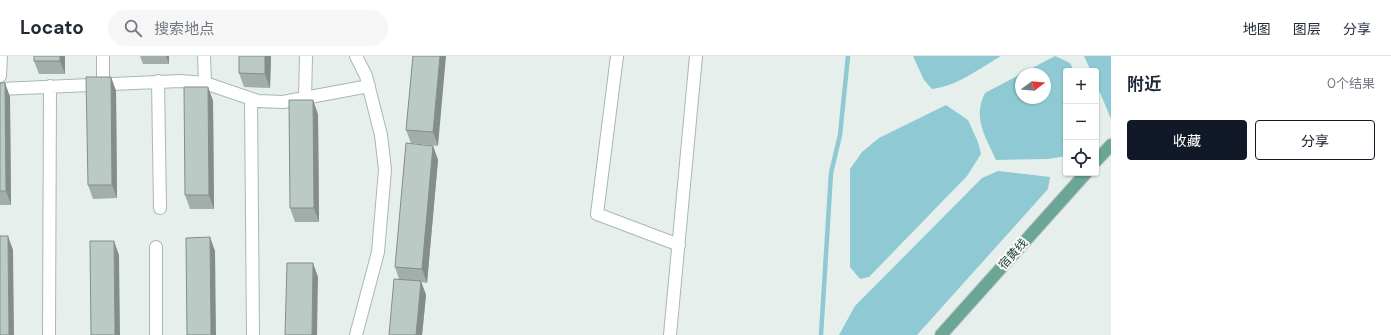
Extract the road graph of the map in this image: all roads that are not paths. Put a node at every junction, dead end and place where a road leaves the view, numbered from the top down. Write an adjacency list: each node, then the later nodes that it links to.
1 (1, 56): 8 (street)
2 (103, 56): 11 (street)
3 (204, 56): 10 (street)
4 (306, 56): 15 (street)
5 (356, 56): 13 (street)
6 (617, 56): 21 (street)
7 (696, 56): 21 (street)
8 (0, 76)
9 (158, 82): 10 (street); 11 (street); 20 (street)
10 (205, 83): 16 (street)
11 (103, 84): 12 (street)
12 (50, 86): 14 (street); 23 (street)
13 (369, 86): 15 (street); 26 (street)
14 (0, 89)
15 (306, 98): 16 (street)
16 (251, 99): 25 (street)
17 (1111, 145): 18 (main road)
18 (1099, 158)
19 (1083, 176): 28 (main road, 宿黄线)
20 (160, 208)
21 (679, 245): 27 (street)
22 (156, 247): 24 (street)
23 (49, 335)
24 (156, 335)
25 (252, 335)
26 (356, 335)
27 (670, 335)
28 (941, 335)

